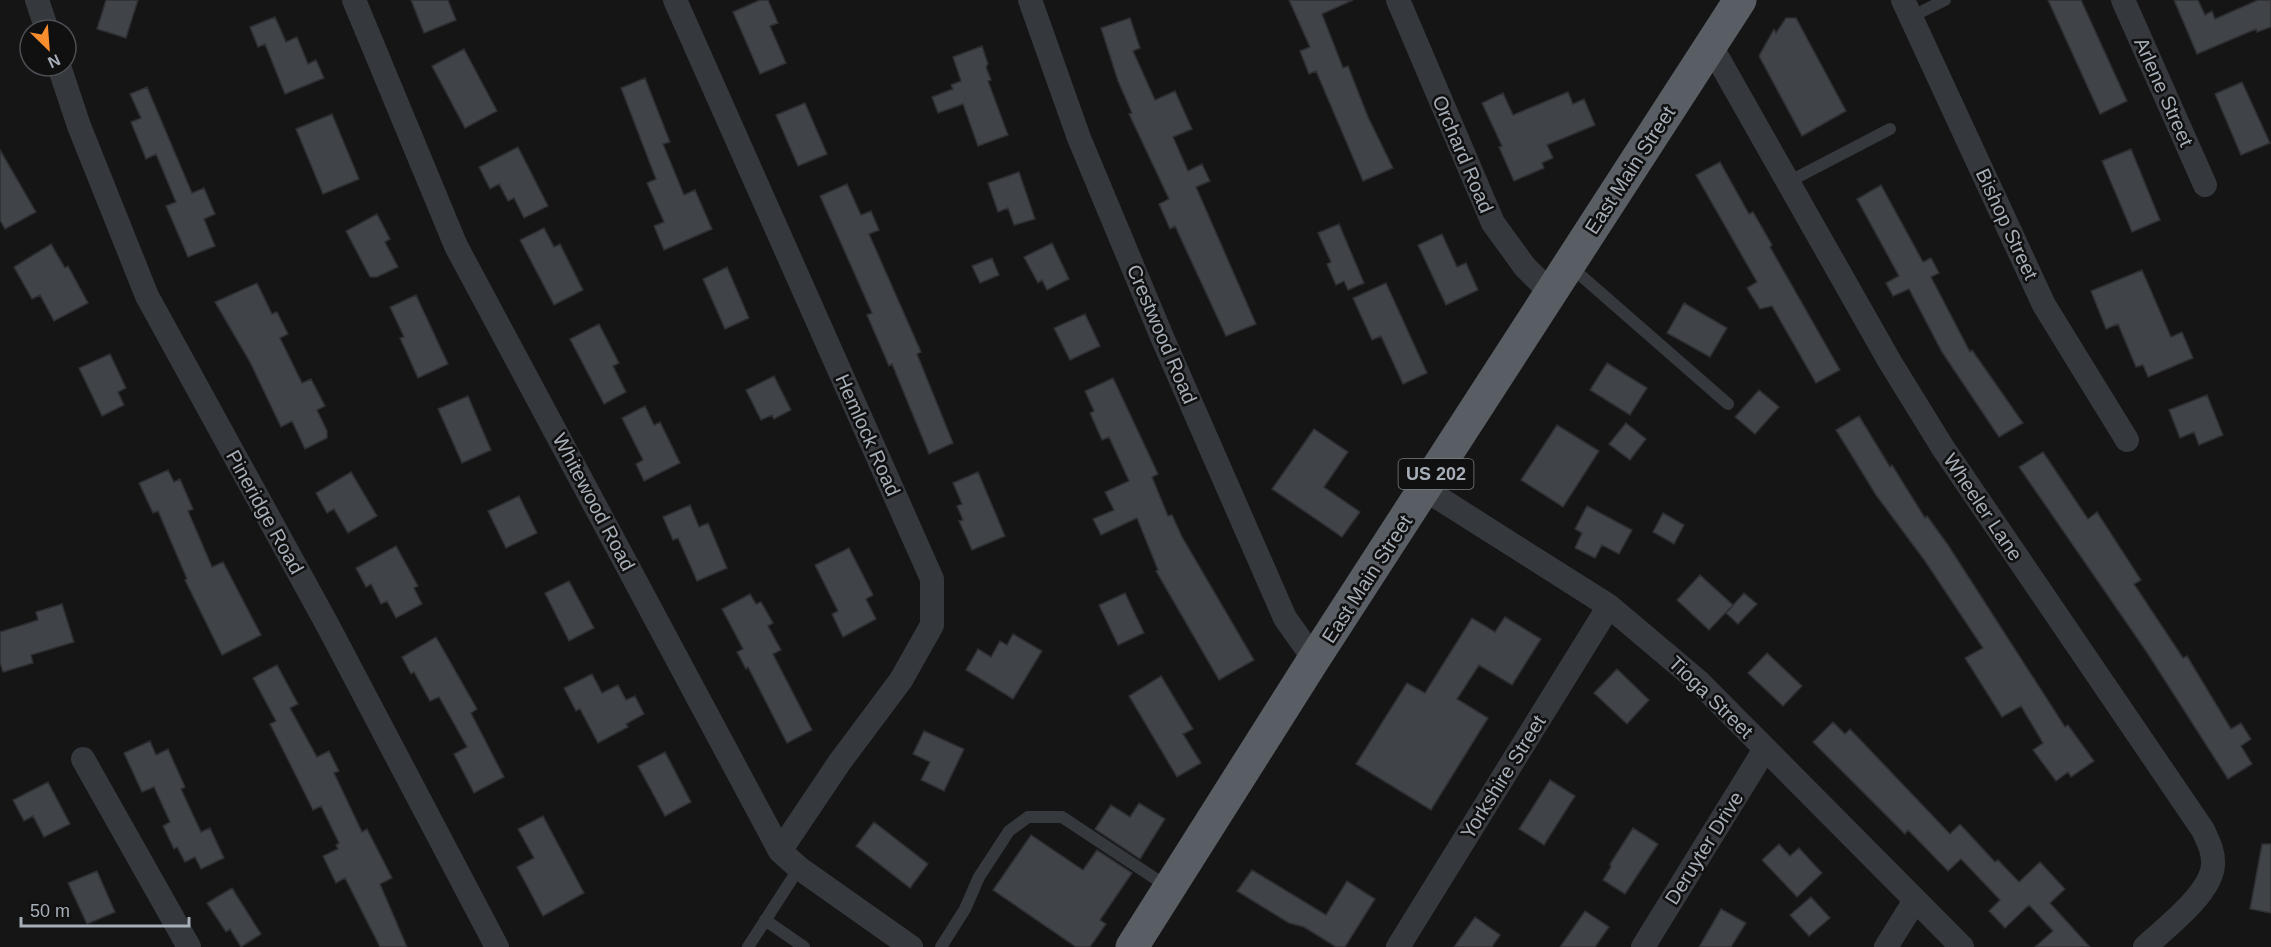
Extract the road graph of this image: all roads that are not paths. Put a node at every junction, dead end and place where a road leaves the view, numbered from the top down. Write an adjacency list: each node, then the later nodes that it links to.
1 (37, 0): 10 (street)
2 (354, 0): 25 (street, Whitewood Road)
3 (675, 0): 25 (street, Hemlock Road)
4 (1030, 0): 22 (street, Crestwood Road)
5 (1398, 0): 17 (street, Orchard Road)
6 (1740, 0): 11 (highway, East Main Street / US 202)
7 (1945, 0): 9 (lane)
8 (2123, 0): 15 (street, Arlene Street)
9 (1907, 8): 19 (street, Bishop Street)
10 (43, 18)
11 (1711, 46): 14 (street, Wheeler Lane); 16 (highway, East Main Street / US 202)
12 (63, 78): 31 (street, Pineridge Road)
13 (1890, 129): 14 (lane)
14 (1790, 181): 41 (street, Wheeler Lane)
15 (2205, 185)
16 (1569, 265): 17 (highway, East Main Street / US 202); 18 (lane)
17 (1551, 293): 20 (highway, East Main Street / US 202)
18 (1728, 404)
19 (2127, 440)
20 (1426, 490): 21 (street, Tioga Street); 22 (highway, East Main Street / US 202)
21 (1609, 606): 23 (street, Tioga Street); 37 (street, Yorkshire Street)
22 (1314, 659): 27 (highway, East Main Street / US 202)
23 (1765, 749): 28 (street, Tioga Street); 38 (street, Deruyter Drive)
24 (83, 759): 30 (street)
25 (780, 851): 26 (street, Whitewood Road)
26 (799, 868): 29 (lane); 34 (street, Whitewood Road)
27 (1169, 888): 35 (lane); 36 (highway, East Main Street / US 202)
28 (1914, 902): 39 (street); 40 (street, Tioga Street)
29 (765, 920): 32 (lane); 33 (lane)
30 (189, 947)
31 (497, 947)
32 (748, 947)
33 (804, 947)
34 (911, 947)
35 (941, 947)
36 (1132, 947)
37 (1398, 947)
38 (1643, 947)
39 (1886, 947)
40 (1962, 947)
41 (2145, 947)

